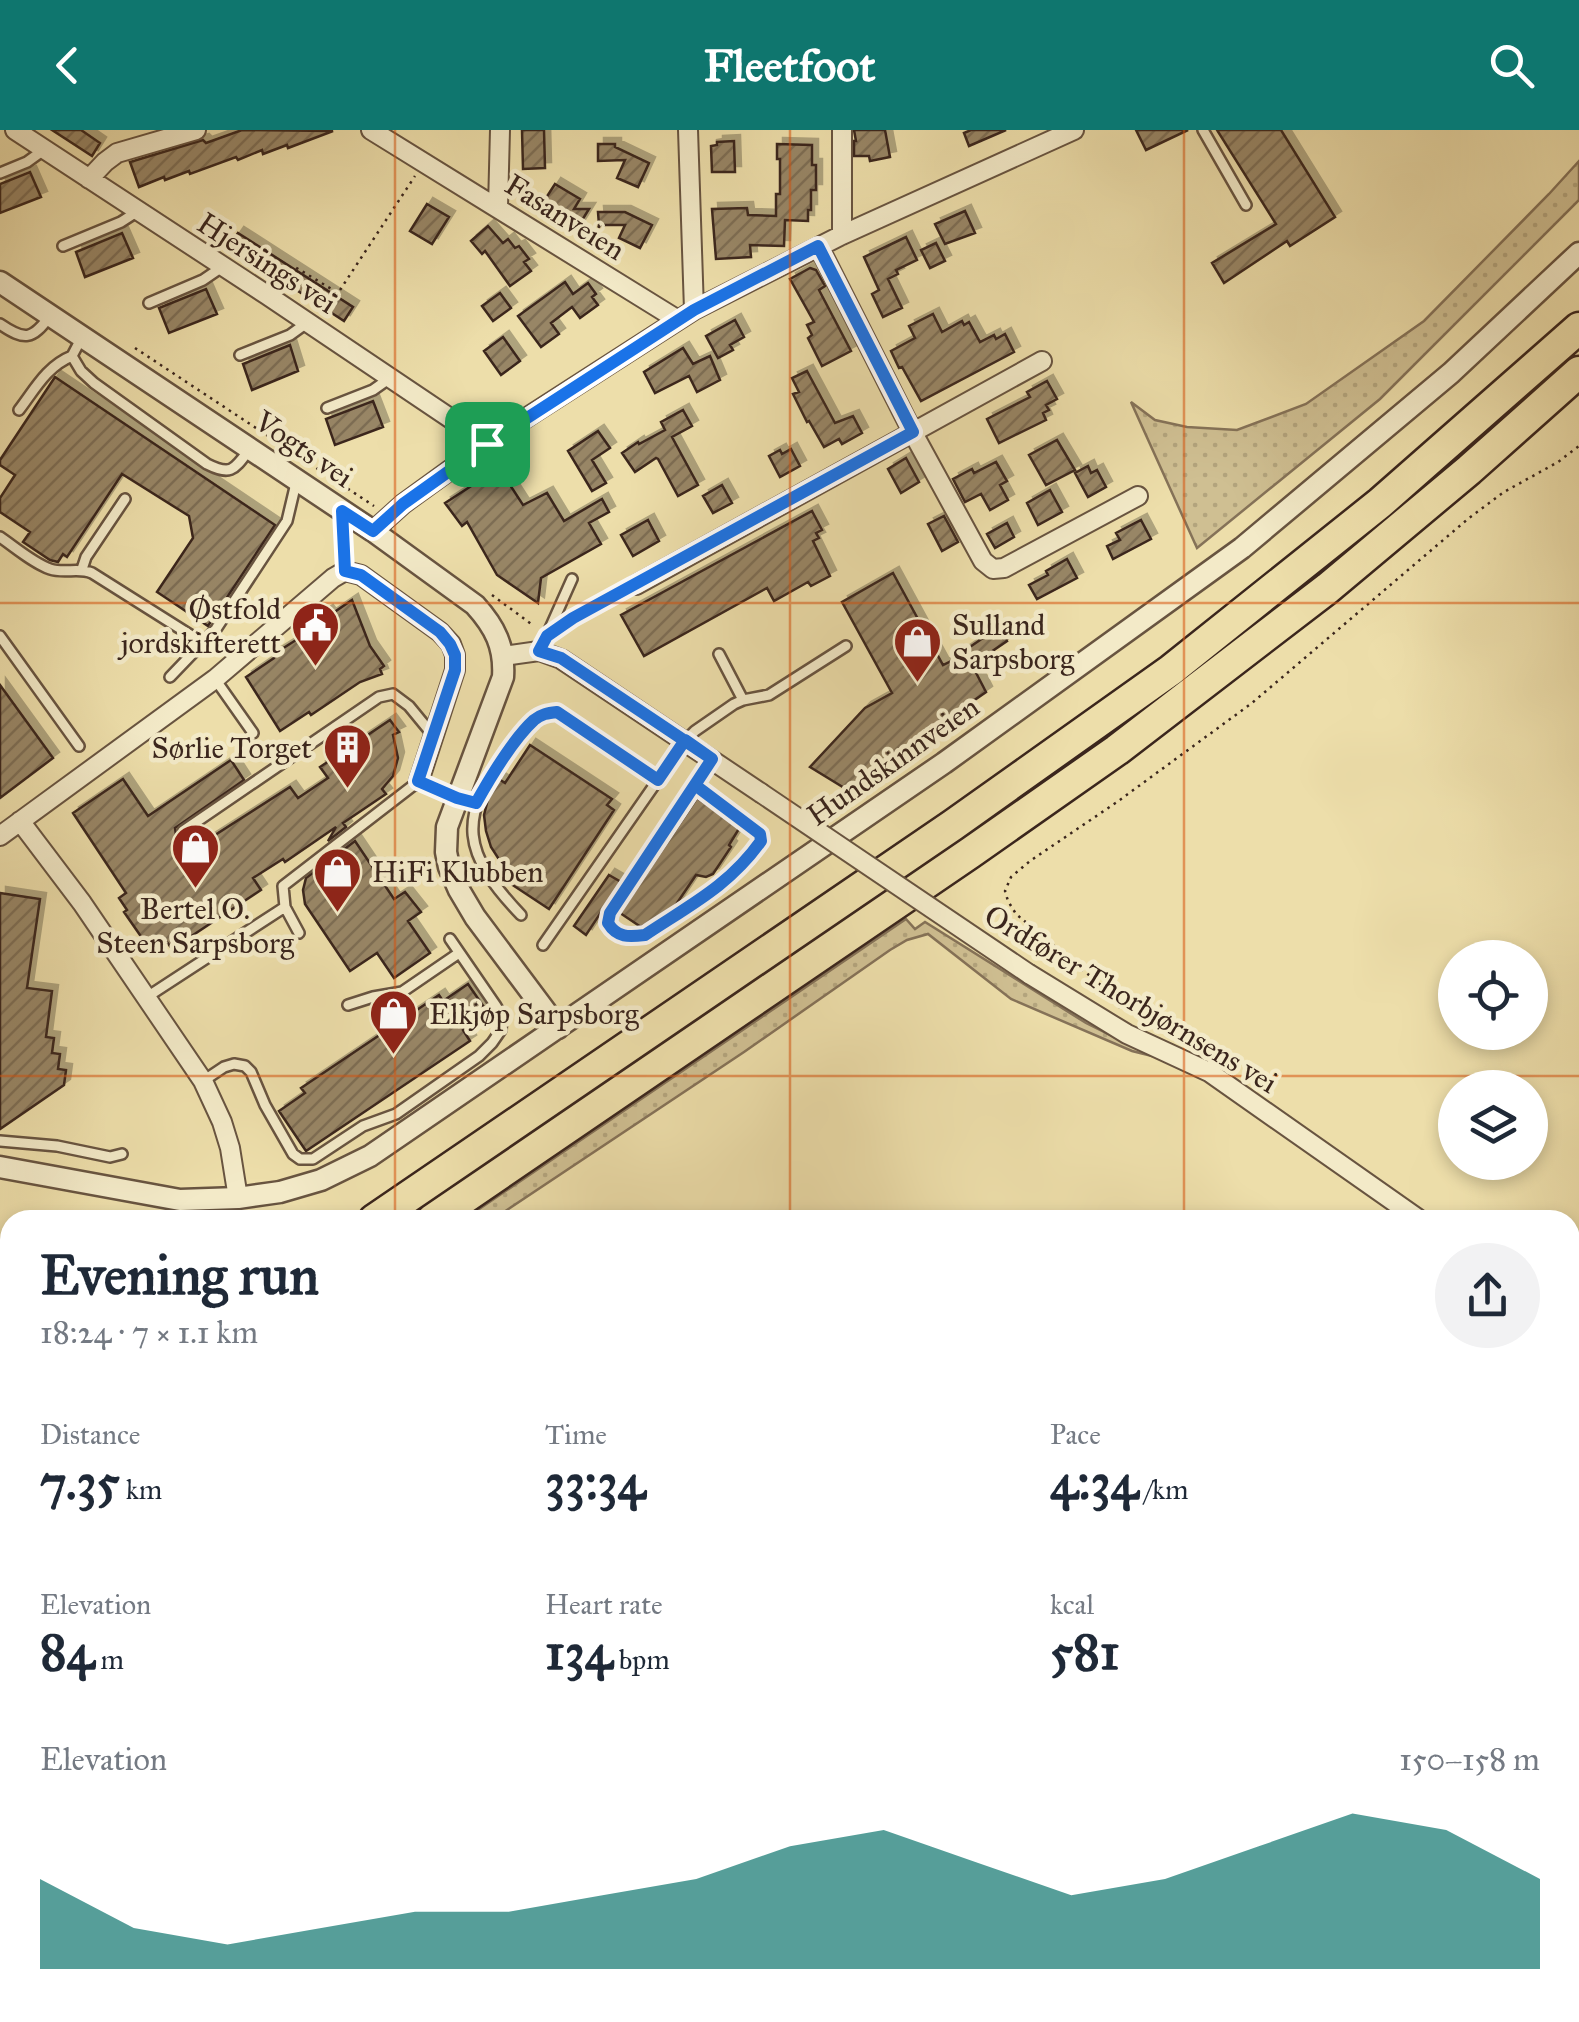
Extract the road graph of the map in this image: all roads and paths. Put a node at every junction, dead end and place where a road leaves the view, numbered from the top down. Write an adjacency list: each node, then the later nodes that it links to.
1 (15, 130): 9 (street, Hjersings vei)
2 (196, 130): 12 (street)
3 (372, 130): 10 (street, Fasanveien)
4 (500, 130): 14 (street)
5 (688, 130): 24 (street)
6 (842, 130): 16 (street)
7 (1074, 130): 16 (street)
8 (1204, 130): 13 (lane)
9 (45, 150): 11 (lane); 12 (street, Hjersings vei)
10 (424, 162): 14 (street, Fasanveien); 22 (path)
11 (0, 173)
12 (89, 180): 15 (street, Hjersings vei)
13 (1246, 206)
14 (498, 207): 24 (street, Fasanveien)
15 (138, 211): 17 (lane); 20 (street, Hjersings vei)
16 (842, 235): 18 (street)
17 (63, 246)
18 (818, 246): 24 (street); 36 (street)
19 (1579, 254): 79 (street, Hundskinnveien)
20 (223, 266): 22 (street, Hjersings vei); 23 (lane)
21 (0, 282): 25 (street, Vogts vei)
22 (274, 300): 26 (street, Hjersings vei)
23 (149, 304)
24 (686, 315): 37 (street)
25 (50, 316): 27 (lane); 29 (street, Vogts vei)
26 (308, 322): 30 (lane); 33 (street, Hjersings vei)
27 (0, 324)
28 (1579, 328): 86 (highway)
29 (77, 347): 35 (lane); 39 (street, Vogts vei); 39 (lane)
30 (240, 355)
31 (1042, 361): 36 (street)
32 (1579, 372): 87 (highway)
33 (390, 378): 34 (lane); 37 (street, Hjersings vei)
34 (328, 408)
35 (19, 410)
36 (913, 432): 41 (street); 49 (street)
37 (487, 444): 44 (street)
38 (1579, 446): 80 (path)
39 (250, 449): 40 (street, Vogts vei)
40 (297, 480): 43 (street, Vogts vei); 52 (lane)
41 (1138, 496)
42 (126, 499): 46 (lane)
43 (342, 511): 44 (street, Vogts vei); 47 (path)
44 (373, 531): 55 (street, Vogts vei)
45 (0, 538): 46 (lane)
46 (82, 569): 52 (lane)
47 (345, 571): 57 (street); 60 (street)
48 (572, 579): 51 (lane)
49 (636, 585): 51 (path)
50 (0, 636): 62 (lane)
51 (547, 636)
52 (203, 643): 56 (lane)
53 (846, 646): 58 (lane)
54 (719, 654): 58 (lane)
55 (504, 656): 61 (street, Ordfører Thorbjørnsens vei); 67 (street)
56 (170, 678)
57 (214, 679): 59 (lane); 68 (street)
58 (743, 700): 61 (lane)
59 (253, 734)
60 (434, 736): 65 (street); 69 (lane)
61 (685, 740): 63 (street, Ordfører Thorbjørnsens vei); 64 (lane)
62 (79, 746)
63 (712, 759): 66 (lane); 80 (street, Ordfører Thorbjørnsens vei, bridge)
64 (658, 780): 67 (lane); 75 (lane)
65 (418, 781): 67 (lane); 71 (lane)
66 (695, 785): 66 (lane)
67 (467, 801): 72 (lane); 79 (street)
68 (20, 821): 70 (street); 77 (street)
69 (184, 831)
70 (0, 836)
71 (285, 907): 73 (lane); 77 (lane)
72 (521, 915)
73 (298, 933)
74 (450, 939): 76 (lane)
75 (543, 945)
76 (459, 954): 78 (lane); 81 (lane)
77 (147, 996): 81 (street)
78 (348, 1005)
79 (558, 1028): 85 (street, Hundskinnveien)
80 (1138, 1040): 88 (street, Ordfører Thorbjørnsens vei)
81 (203, 1082): 85 (street)
82 (0, 1141): 83 (lane)
83 (122, 1154)
84 (0, 1167): 85 (street, Hundskinnveien)
85 (238, 1198)
86 (389, 1210)
87 (447, 1210)
88 (1406, 1210)

